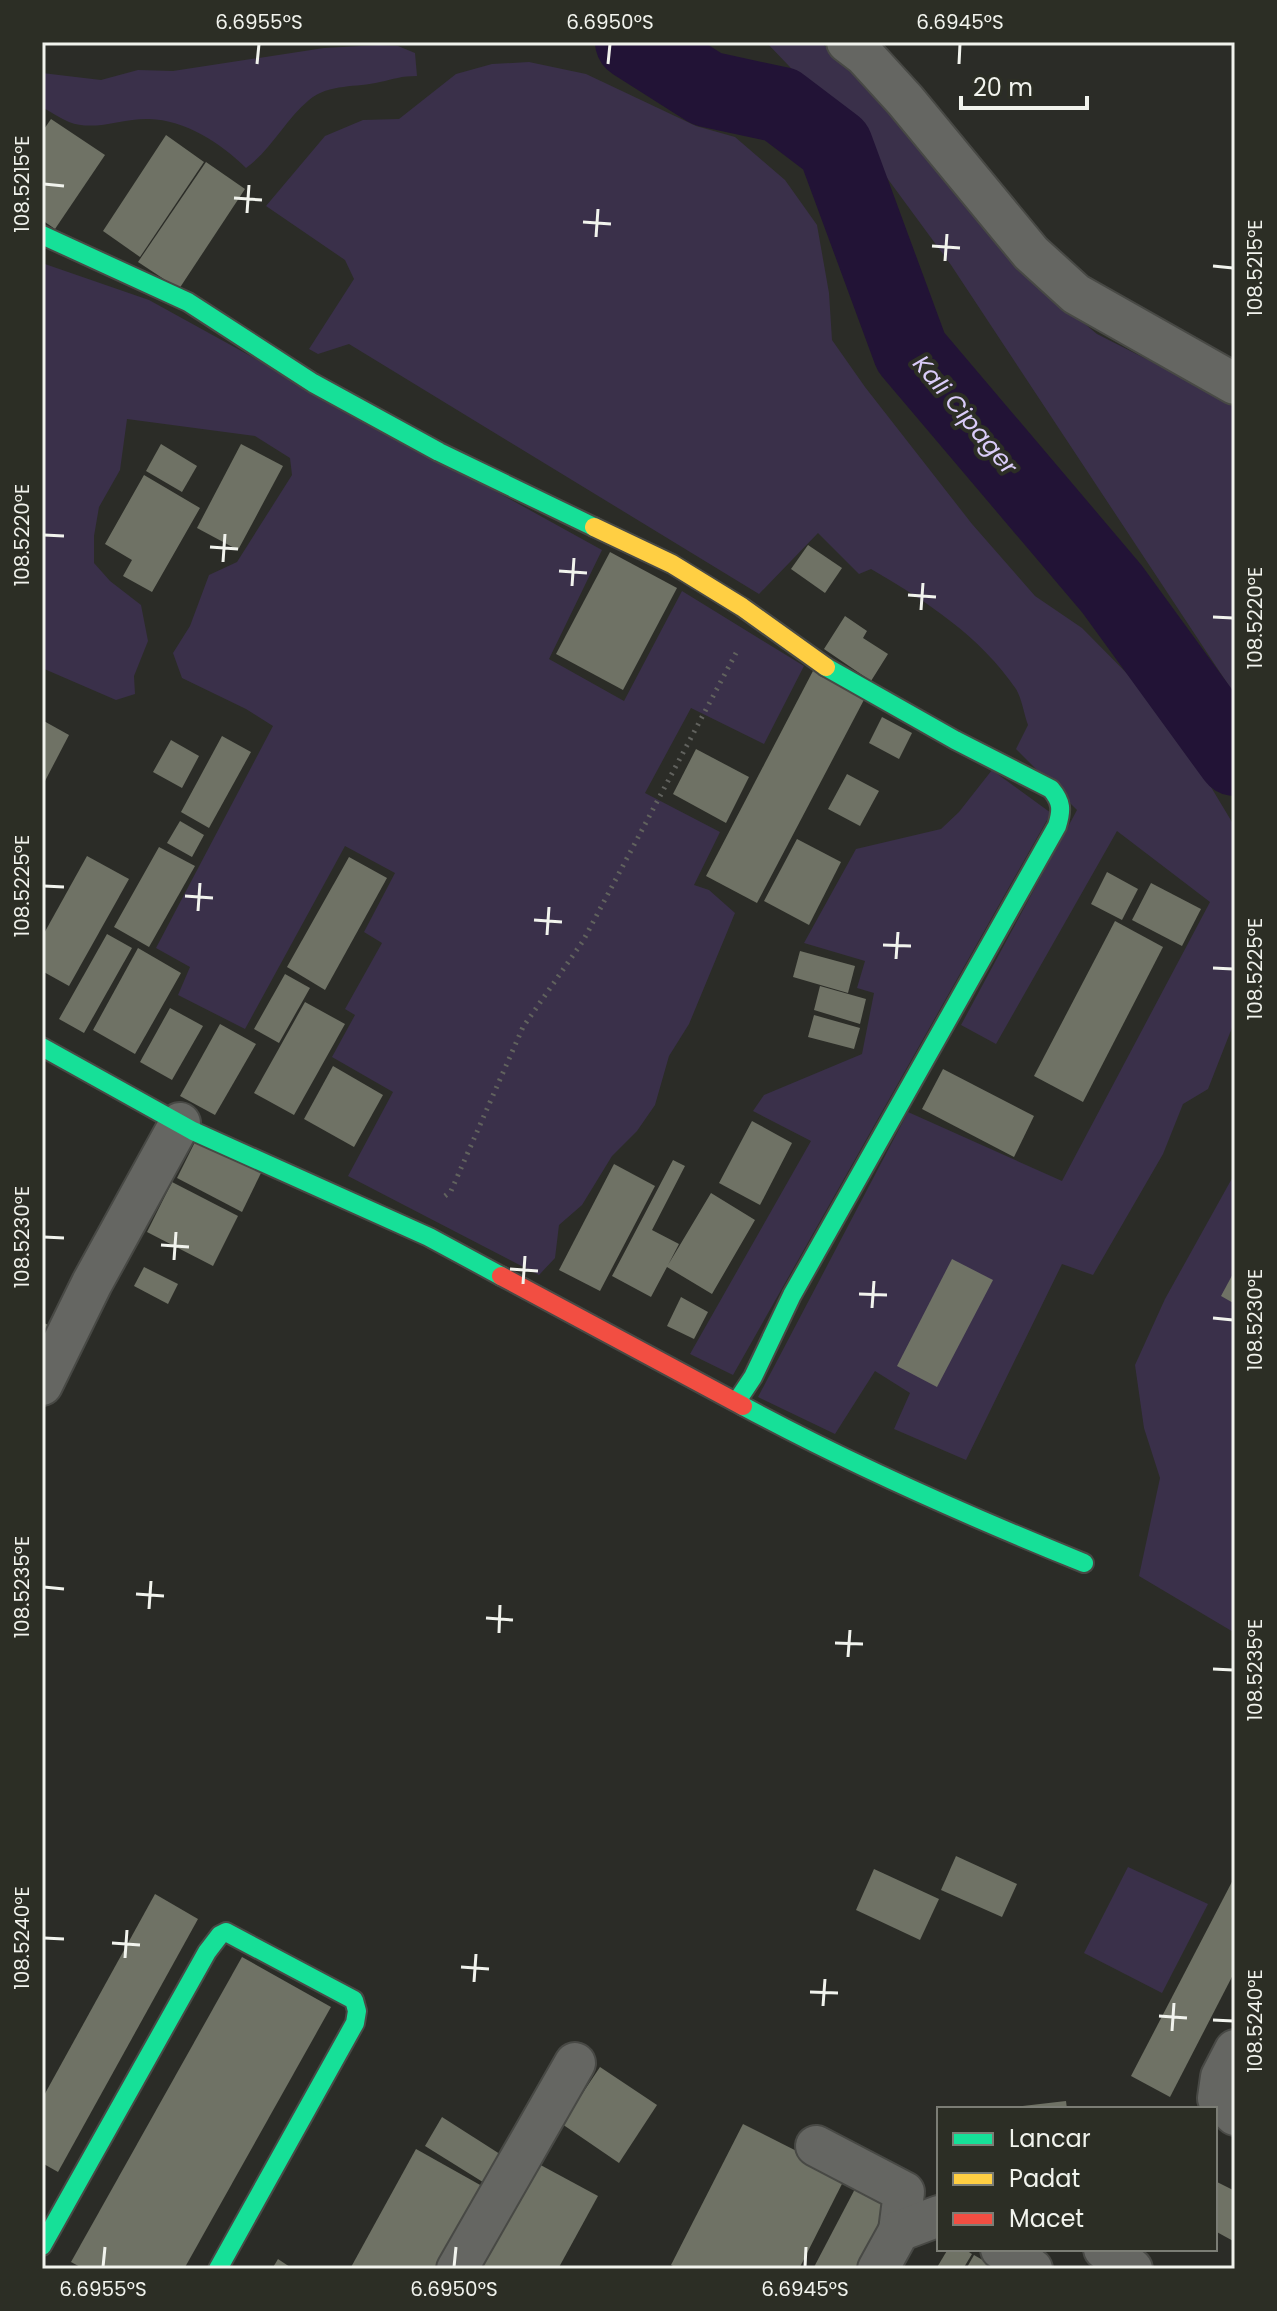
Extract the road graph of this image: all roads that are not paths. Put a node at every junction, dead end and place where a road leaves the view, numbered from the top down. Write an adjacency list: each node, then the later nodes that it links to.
1 (847, 42): 3 (street)
2 (42, 235): 7 (street)
3 (1235, 384)
4 (42, 1047): 5 (street)
5 (180, 1123): 6 (street); 7 (street)
6 (42, 1385)
7 (737, 1401): 8 (street)
8 (1084, 1563)
9 (1235, 2050): 11 (street)
10 (575, 2063): 19 (street)
11 (1235, 2115)
12 (816, 2146): 14 (street)
13 (937, 2217): 14 (street)
14 (899, 2231): 20 (street)
15 (42, 2246): 18 (street)
16 (1004, 2251): 21 (street)
17 (1107, 2251): 22 (street)
18 (218, 2269)
19 (457, 2269)
20 (878, 2269)
21 (1032, 2269)
22 (1132, 2269)

